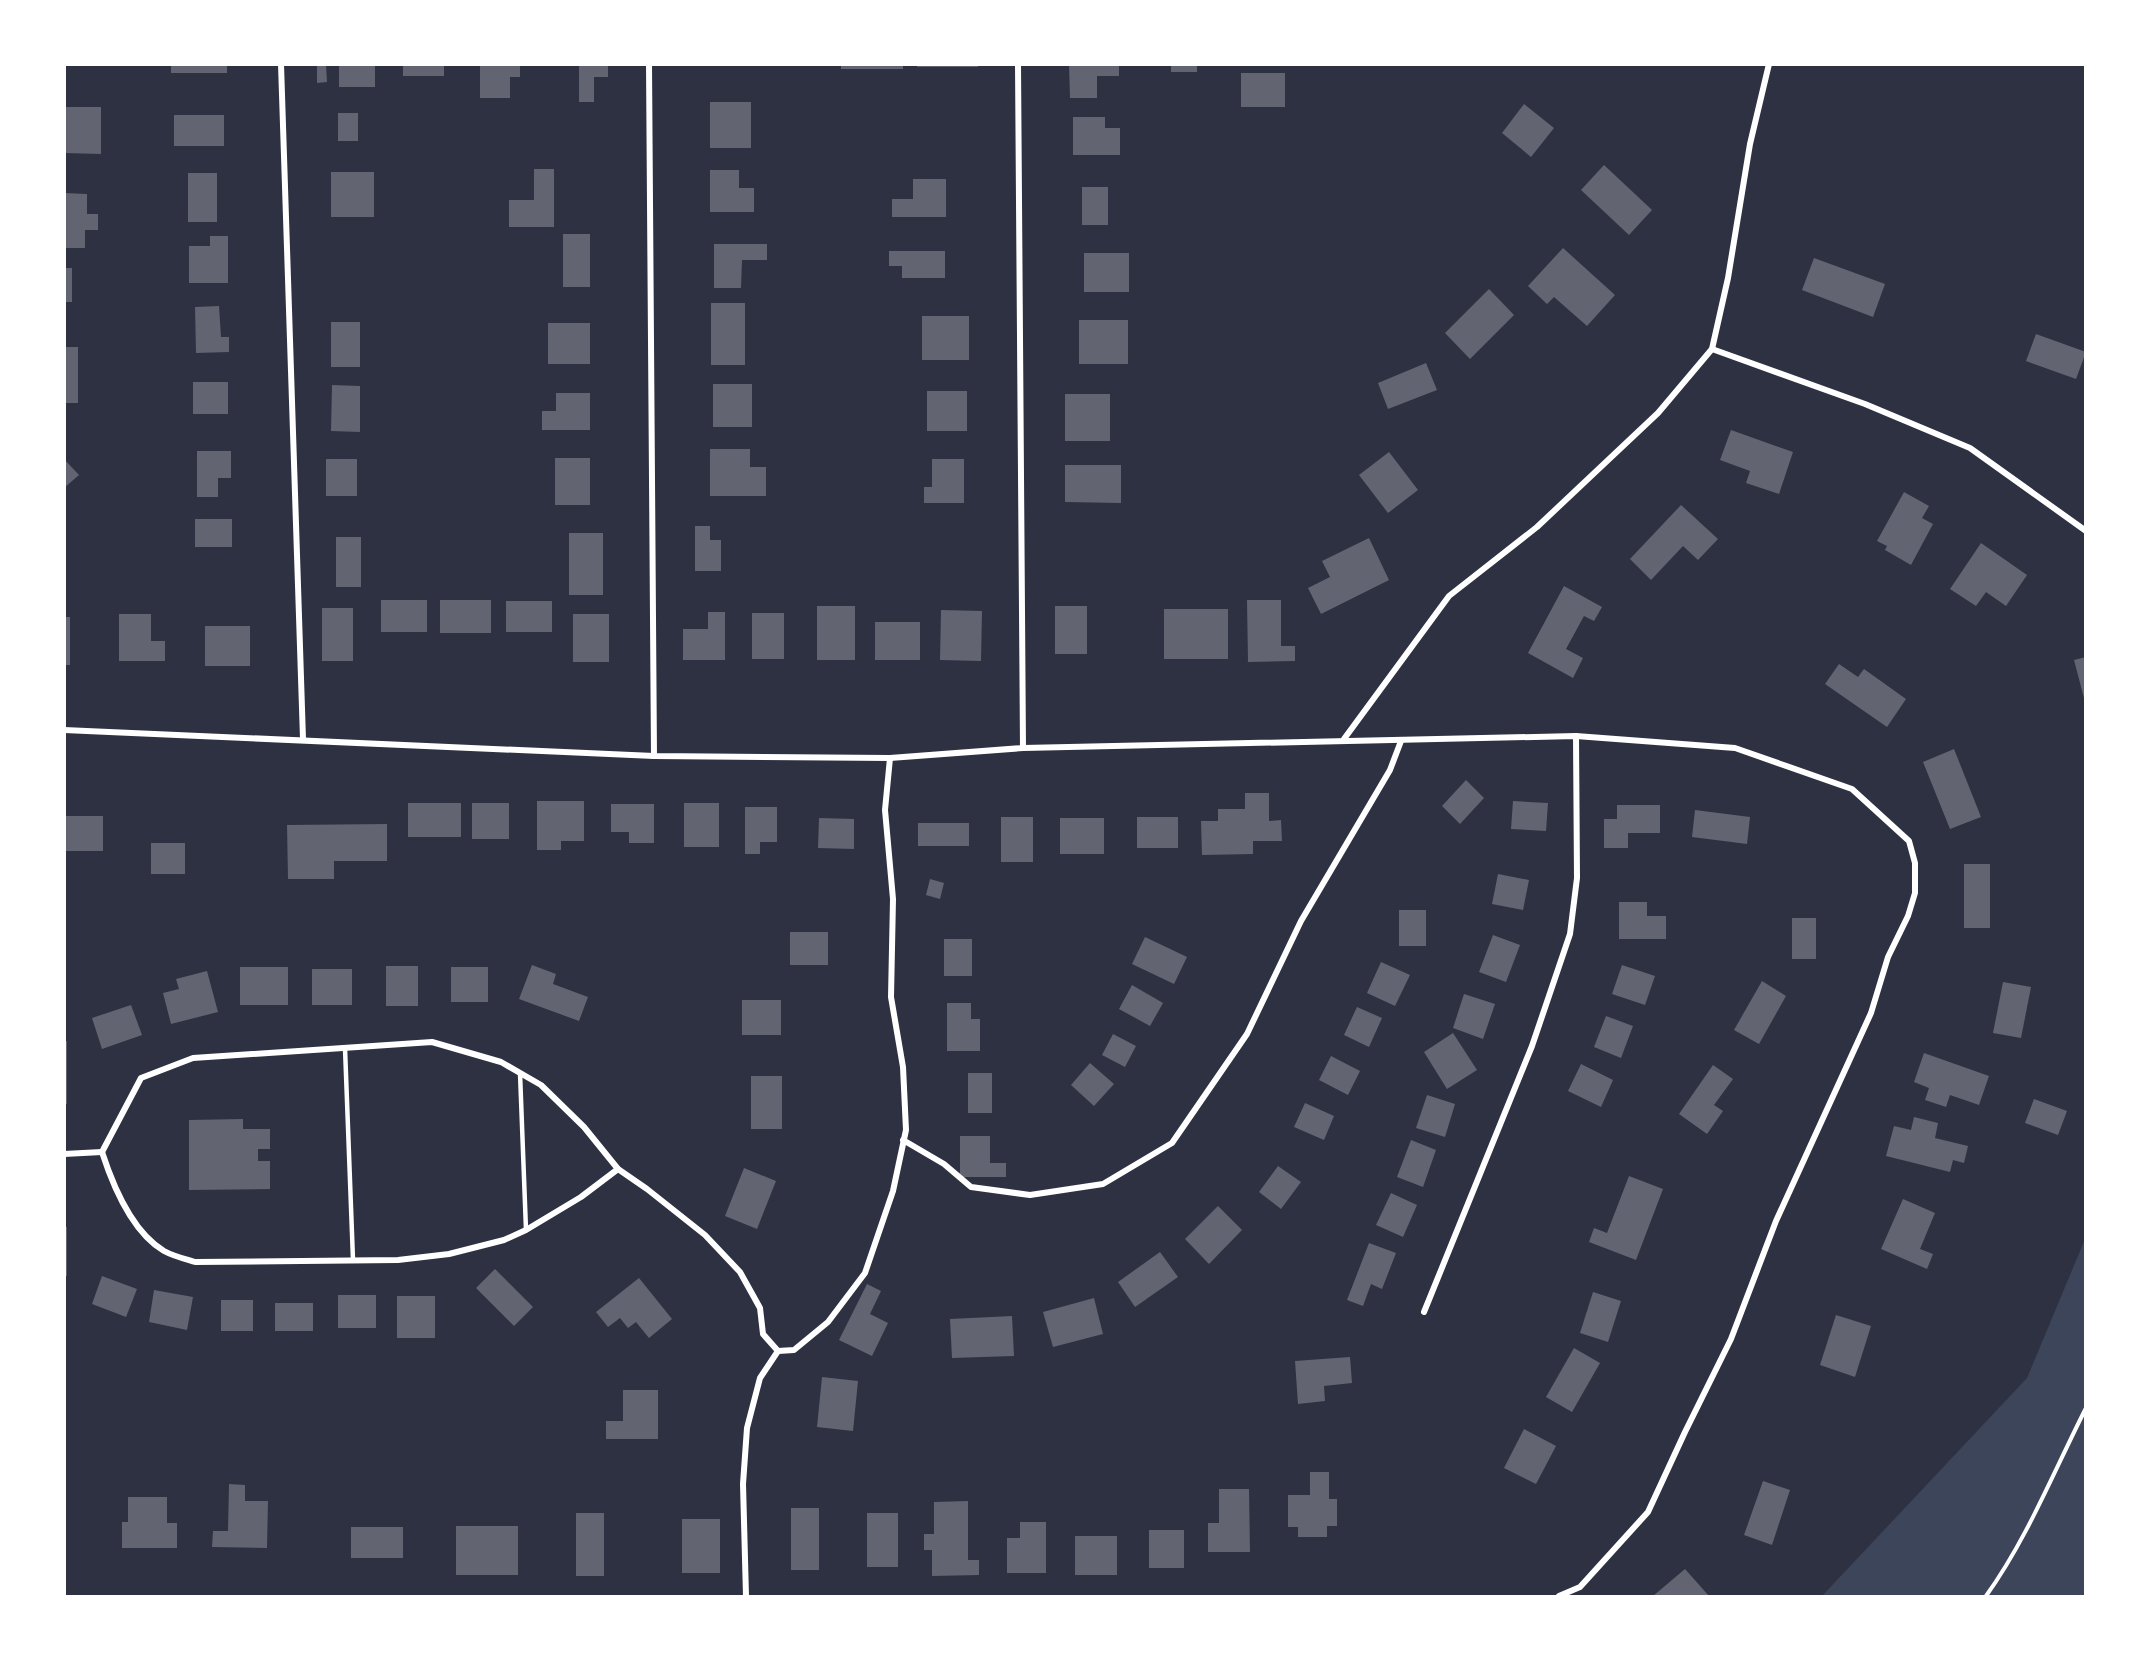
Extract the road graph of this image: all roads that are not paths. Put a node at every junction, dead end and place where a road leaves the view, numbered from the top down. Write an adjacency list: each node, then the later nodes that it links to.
1 (281, 64): 9 (street)
2 (649, 64): 13 (street)
3 (1018, 64): 12 (street)
4 (1768, 64): 5 (street)
5 (1712, 350): 6 (street); 10 (street)
6 (2085, 531)
7 (64, 730): 9 (street)
8 (1576, 736): 11 (street); 23 (street); 26 (street)
9 (303, 739): 13 (street)
10 (1344, 740): 11 (street); 12 (street)
11 (1401, 741): 17 (street)
12 (1023, 748): 14 (street)
13 (654, 756): 14 (street)
14 (890, 758): 17 (street)
15 (345, 1048): 16 (street); 18 (street); 22 (lane)
16 (520, 1073): 20 (street); 21 (lane)
17 (903, 1140): 24 (street)
18 (102, 1152): 19 (street); 22 (street)
19 (64, 1154)
20 (618, 1169): 21 (street); 24 (street)
21 (526, 1230): 22 (street)
22 (353, 1260)
23 (1424, 1312)
24 (778, 1351): 25 (street)
25 (746, 1596)
26 (1559, 1596)

